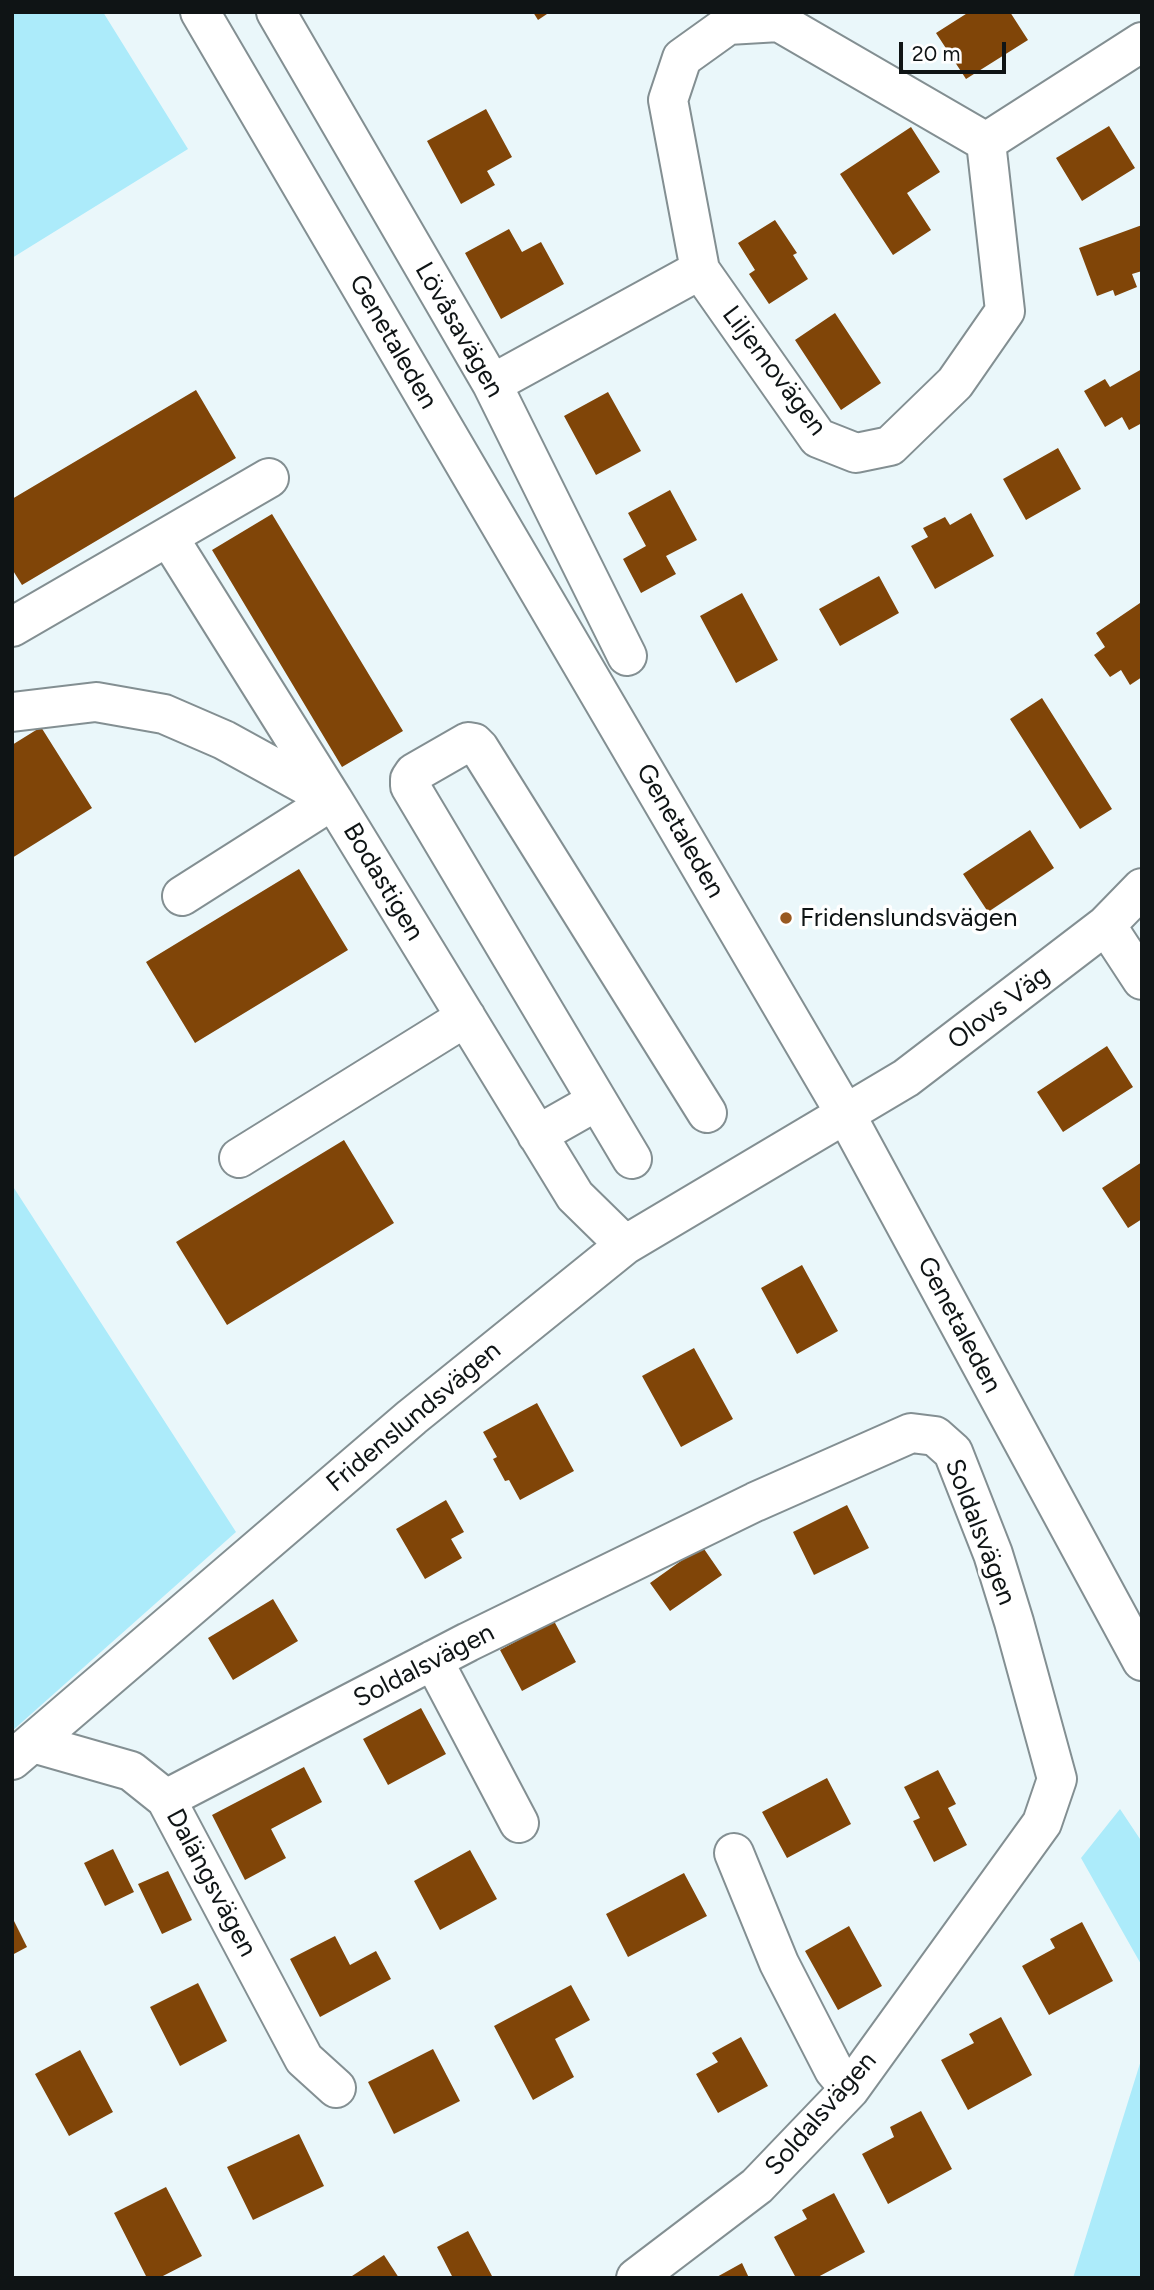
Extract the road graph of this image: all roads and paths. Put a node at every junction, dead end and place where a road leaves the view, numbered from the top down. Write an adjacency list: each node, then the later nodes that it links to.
1 (200, 12): 20 (street, Genetaleden)
2 (276, 12): 6 (street, Lövåsavägen)
3 (1142, 42): 4 (street)
4 (986, 142): 5 (street, Liljemovägen); 5 (street, Liljemovägen)
5 (700, 270): 6 (street)
6 (492, 384): 10 (street, Lövåsavägen)
7 (269, 478): 8 (street)
8 (169, 538): 9 (street); 12 (street)
9 (12, 628)
10 (627, 656)
11 (12, 712): 12 (street, Bodastigen)
12 (333, 800): 14 (street); 17 (street, Bodastigen)
13 (1142, 888): 15 (street, Olovs Väg)
14 (183, 896)
15 (1106, 925): 16 (street); 20 (street, Olovs Väg)
16 (1142, 980)
17 (466, 1017): 21 (street, Bodastigen); 22 (street)
18 (597, 1101): 19 (street); 21 (street); 23 (street)
19 (707, 1113)
20 (846, 1115): 24 (street, Fridenslundsvägen); 26 (street, Genetaleden)
21 (537, 1135): 24 (street, Bodastigen)
22 (239, 1158)
23 (632, 1159)
24 (625, 1245): 27 (street, Fridenslundsvägen)
25 (433, 1660): 28 (street, Soldalsvägen); 29 (street); 32 (street, Soldalsvägen)
26 (1142, 1661)
27 (23, 1752): 28 (street, Dalängsvägen)
28 (166, 1799): 31 (street, Dalängsvägen)
29 (519, 1823)
30 (734, 1853): 32 (street)
31 (336, 2088)
32 (850, 2089): 33 (street, Soldalsvägen)
33 (636, 2278)

